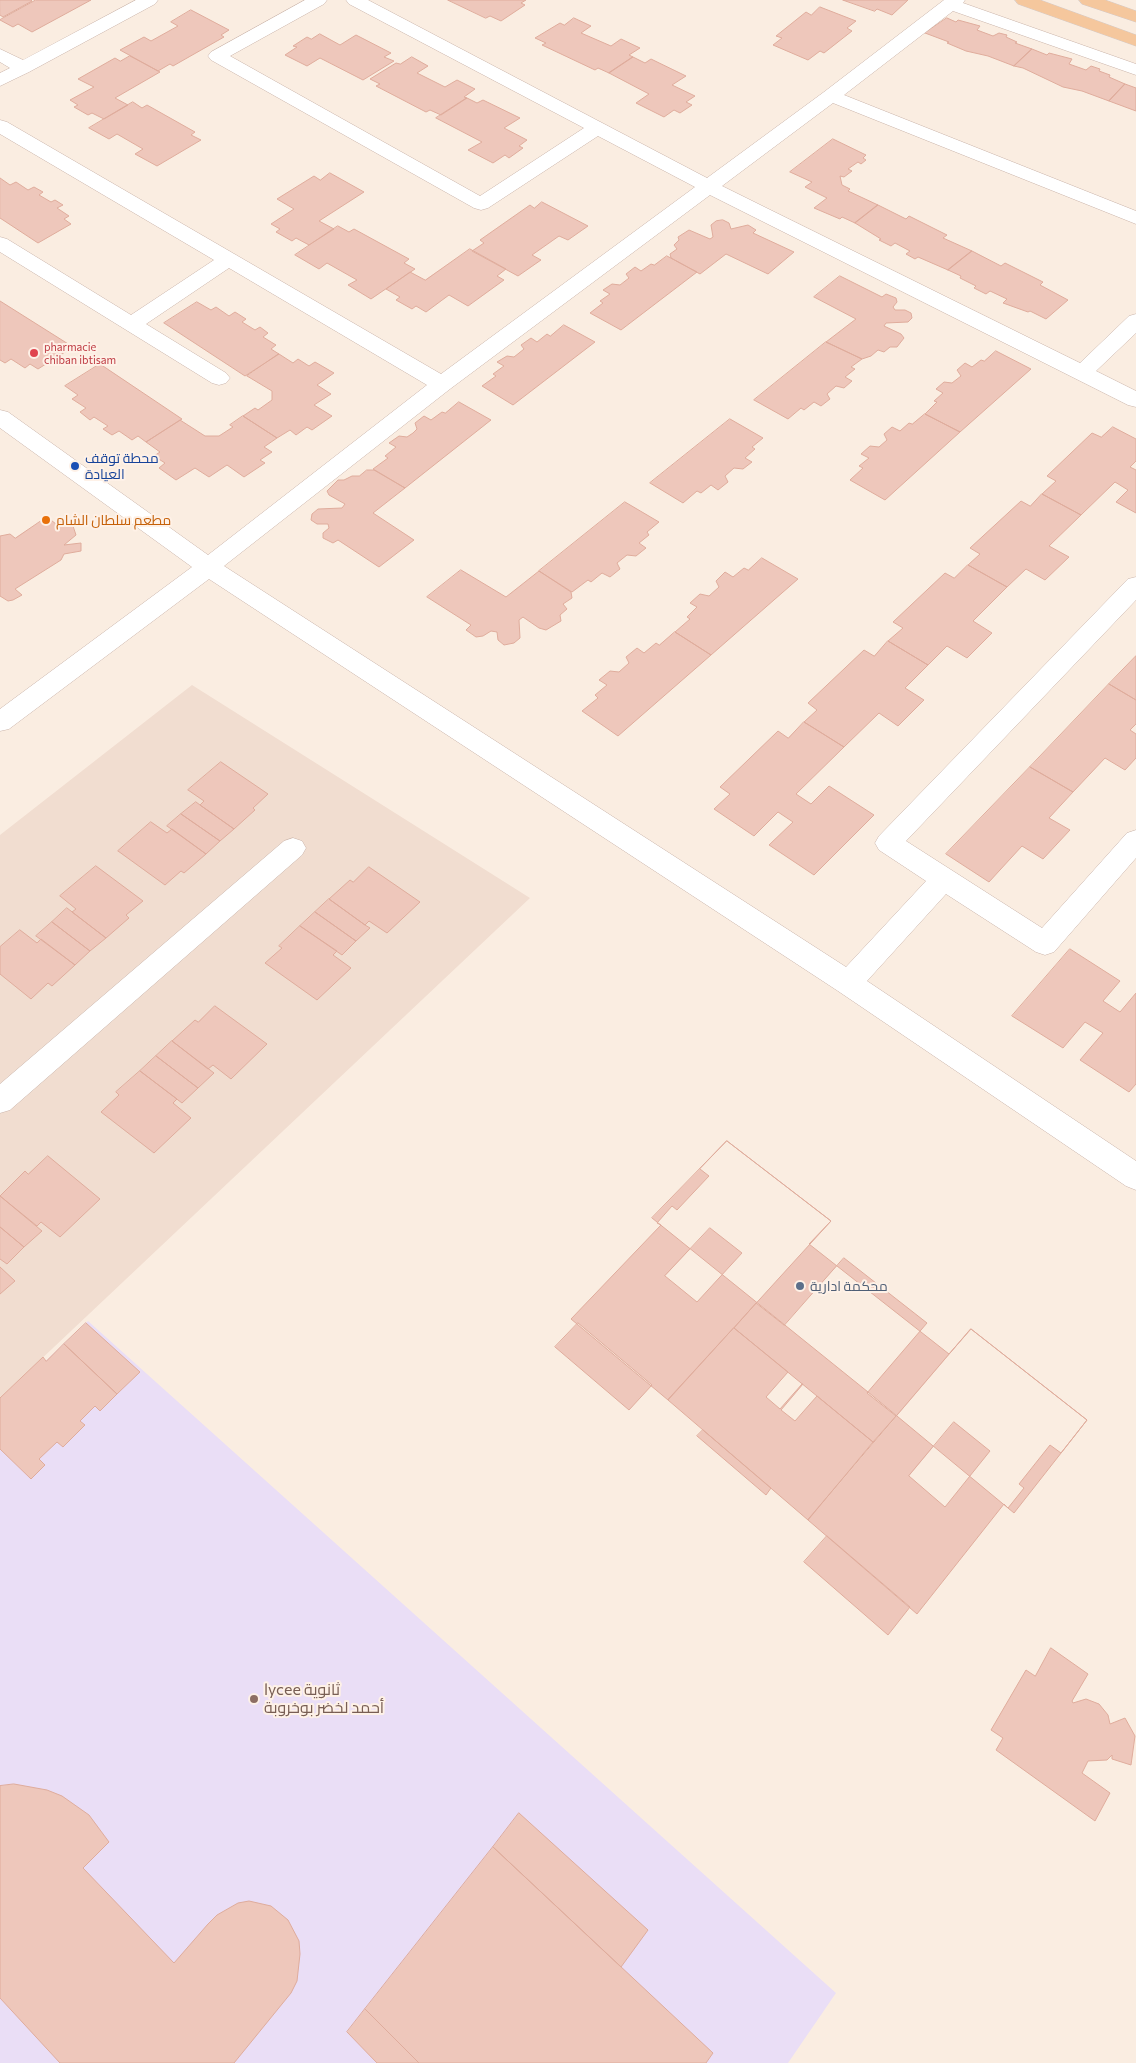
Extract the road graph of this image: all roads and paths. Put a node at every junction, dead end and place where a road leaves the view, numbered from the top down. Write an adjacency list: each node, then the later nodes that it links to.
1 (149, 0): 10 (street)
2 (318, 0): 15 (street)
3 (355, 0): 15 (street)
4 (1024, 0): 8 (main road)
5 (1088, 0): 7 (main road)
6 (953, 2): 11 (street); 13 (street)
7 (1136, 17)
8 (1136, 40)
9 (0, 54): 10 (street)
10 (23, 68): 12 (street)
11 (1136, 70)
12 (0, 80)
13 (831, 96): 16 (street); 17 (street)
14 (0, 126): 19 (street)
15 (597, 128): 16 (street)
16 (709, 187): 22 (street); 24 (street)
17 (1136, 218)
18 (0, 244): 21 (street)
19 (229, 259): 21 (street); 24 (street)
20 (1136, 321): 22 (street)
21 (131, 324): 23 (street)
22 (1082, 373): 25 (street)
23 (219, 378)
24 (442, 384): 27 (street)
25 (1136, 400)
26 (0, 417): 27 (street)
27 (208, 567): 29 (street); 33 (street)
28 (1136, 586): 32 (street)
29 (0, 722)
30 (1136, 840): 32 (street)
31 (293, 848): 34 (street)
32 (944, 879): 33 (street)
33 (848, 983): 35 (street)
34 (0, 1101)
35 (1136, 1177)

